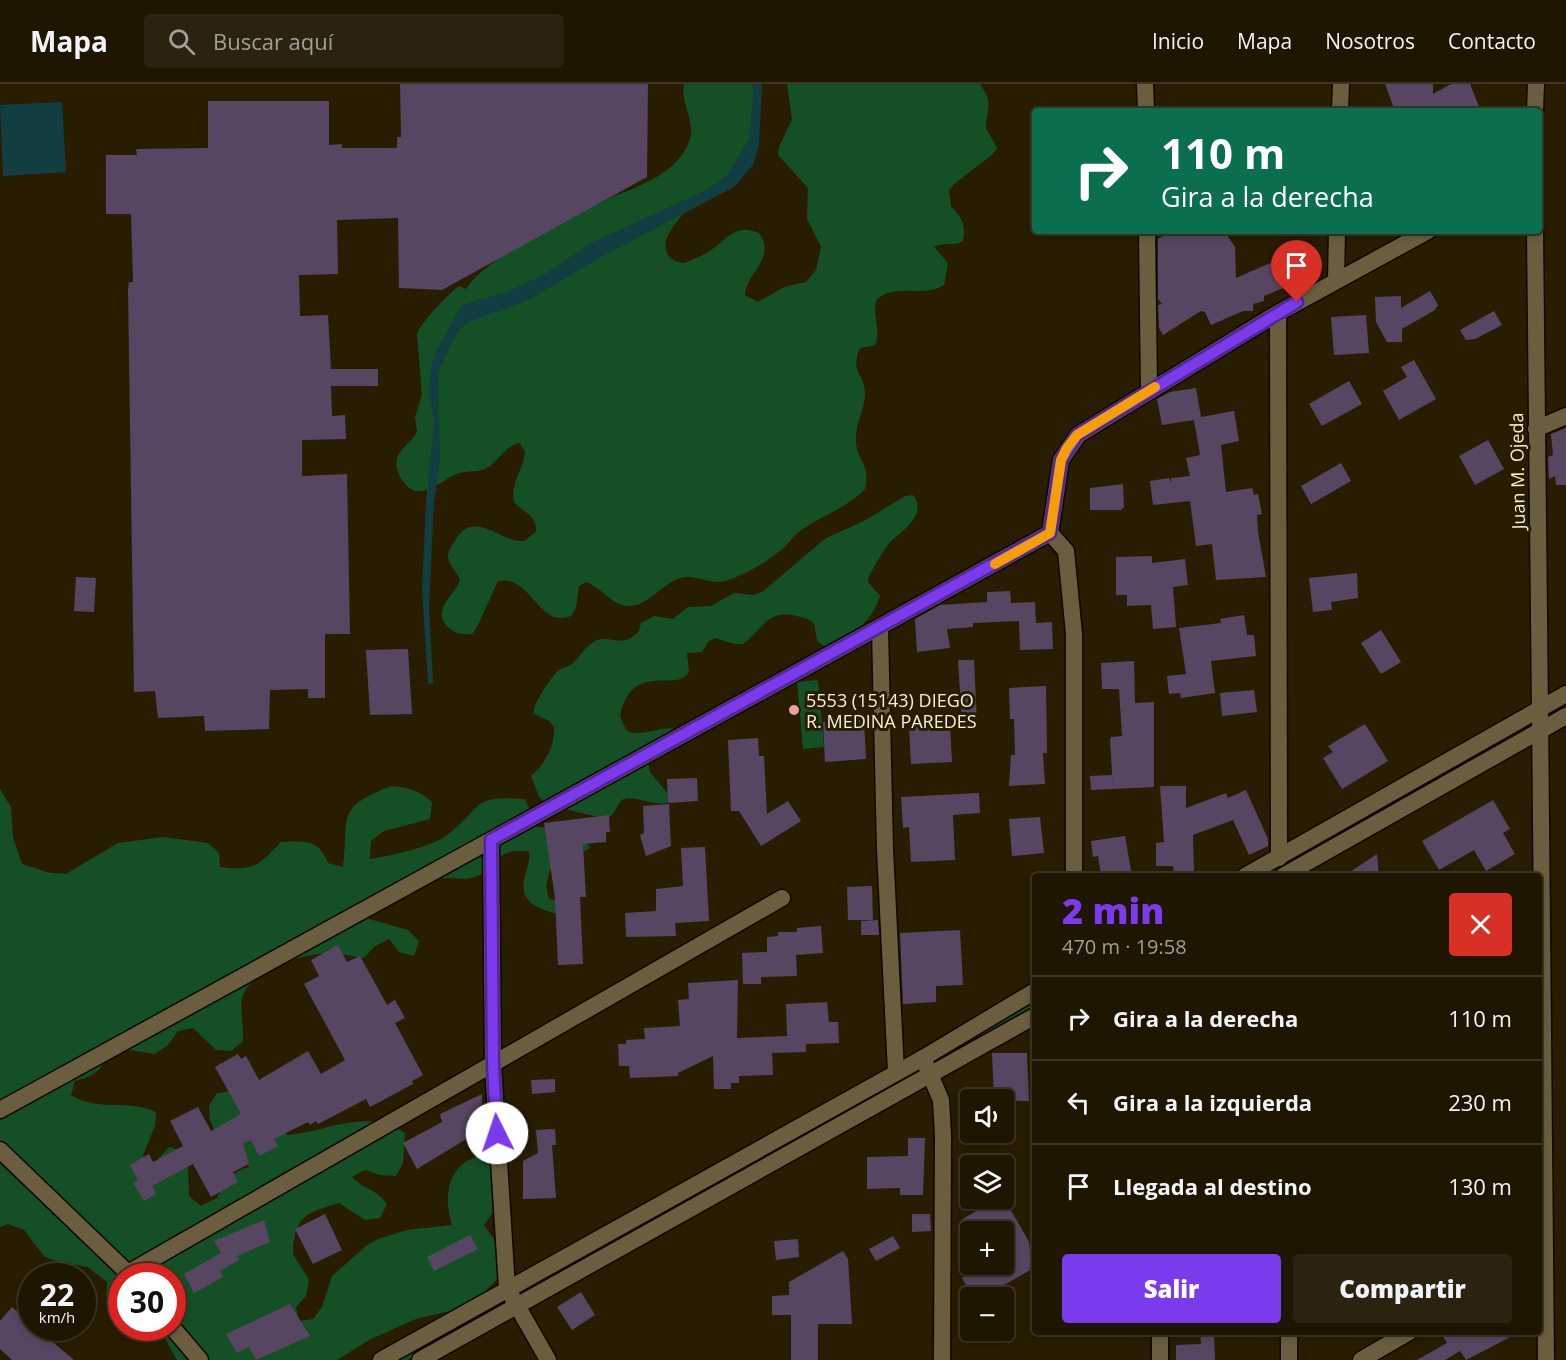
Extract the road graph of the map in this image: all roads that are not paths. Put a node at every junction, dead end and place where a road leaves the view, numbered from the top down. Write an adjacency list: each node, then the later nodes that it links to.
1 (1145, 84): 4 (street)
2 (1341, 84): 5 (street)
3 (1536, 84): 6 (street)
4 (1146, 108)
5 (1340, 108)
6 (1535, 108)
7 (1148, 234): 13 (street)
8 (1337, 234): 11 (street)
9 (1422, 234): 11 (street)
10 (1535, 234): 15 (street, Juan M. Ojeda)
11 (1336, 280): 12 (street)
12 (1278, 313): 13 (street); 23 (street)
13 (1149, 390): 16 (street)
14 (1566, 416): 15 (street)
15 (1536, 429): 19 (street, Juan M. Ojeda)
16 (1050, 533): 17 (street); 24 (street)
17 (880, 629): 22 (street); 32 (street)
18 (1566, 694): 19 (street)
19 (1540, 711): 21 (street, Juan M. Ojeda); 23 (street)
20 (1566, 716): 21 (street)
21 (1542, 731): 26 (street); 36 (street, Juan M. Ojeda)
22 (491, 840): 31 (street); 34 (street)
23 (1278, 858): 25 (street)
24 (1074, 873)
25 (1250, 873)
26 (1288, 873)
27 (782, 898): 31 (street)
28 (1032, 993): 30 (street)
29 (1032, 1018): 33 (street)
30 (923, 1058): 32 (street); 33 (street)
31 (493, 1066): 38 (street); 39 (street)
32 (896, 1072): 39 (street)
33 (932, 1074): 40 (street); 49 (street)
34 (0, 1110)
35 (0, 1150): 37 (street)
36 (1542, 1254): 53 (street, Juan M. Ojeda)
37 (118, 1263)
38 (151, 1263)
39 (507, 1288): 40 (street); 46 (street)
40 (518, 1305): 47 (street); 48 (street)
41 (1160, 1335): 50 (street)
42 (1289, 1335): 51 (street)
43 (1404, 1335): 52 (street)
44 (184, 1341): 45 (street)
45 (200, 1360)
46 (381, 1360)
47 (420, 1360)
48 (548, 1360)
49 (942, 1360)
50 (1160, 1360)
51 (1290, 1360)
52 (1361, 1360)
53 (1546, 1360)

